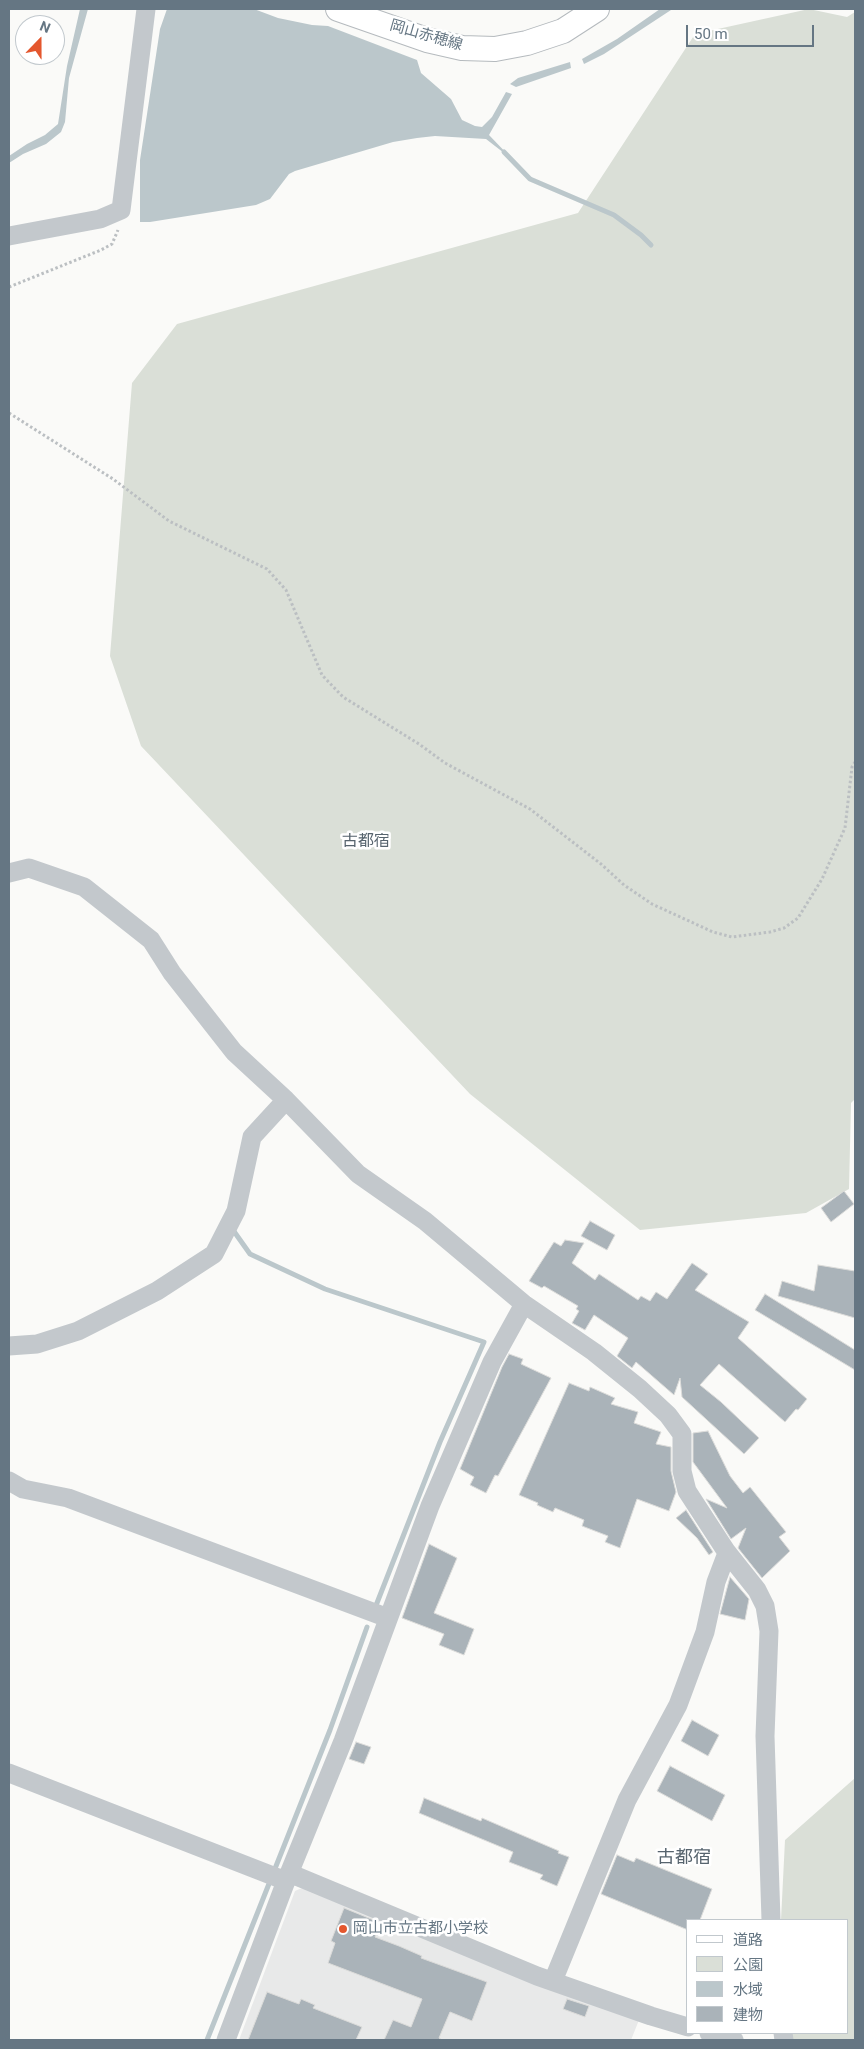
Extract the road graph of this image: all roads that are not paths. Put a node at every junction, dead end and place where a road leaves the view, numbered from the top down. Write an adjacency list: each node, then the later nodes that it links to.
1 (146, 9): 4 (street)
2 (338, 9): 3 (main road, 岡山赤穂線)
3 (597, 9)
4 (9, 236)
5 (9, 873): 6 (street)
6 (286, 1100): 7 (street); 8 (street)
7 (524, 1304): 10 (street); 11 (street)
8 (9, 1346)
9 (9, 1481): 11 (street)
10 (728, 1553): 14 (street); 15 (street)
11 (388, 1618): 13 (street)
12 (9, 1774): 13 (street)
13 (279, 1876): 15 (street); 18 (street)
14 (771, 1919)
15 (553, 1981): 16 (street)
16 (686, 2025)
17 (713, 2034): 19 (street)
18 (226, 2040)
19 (734, 2040)

